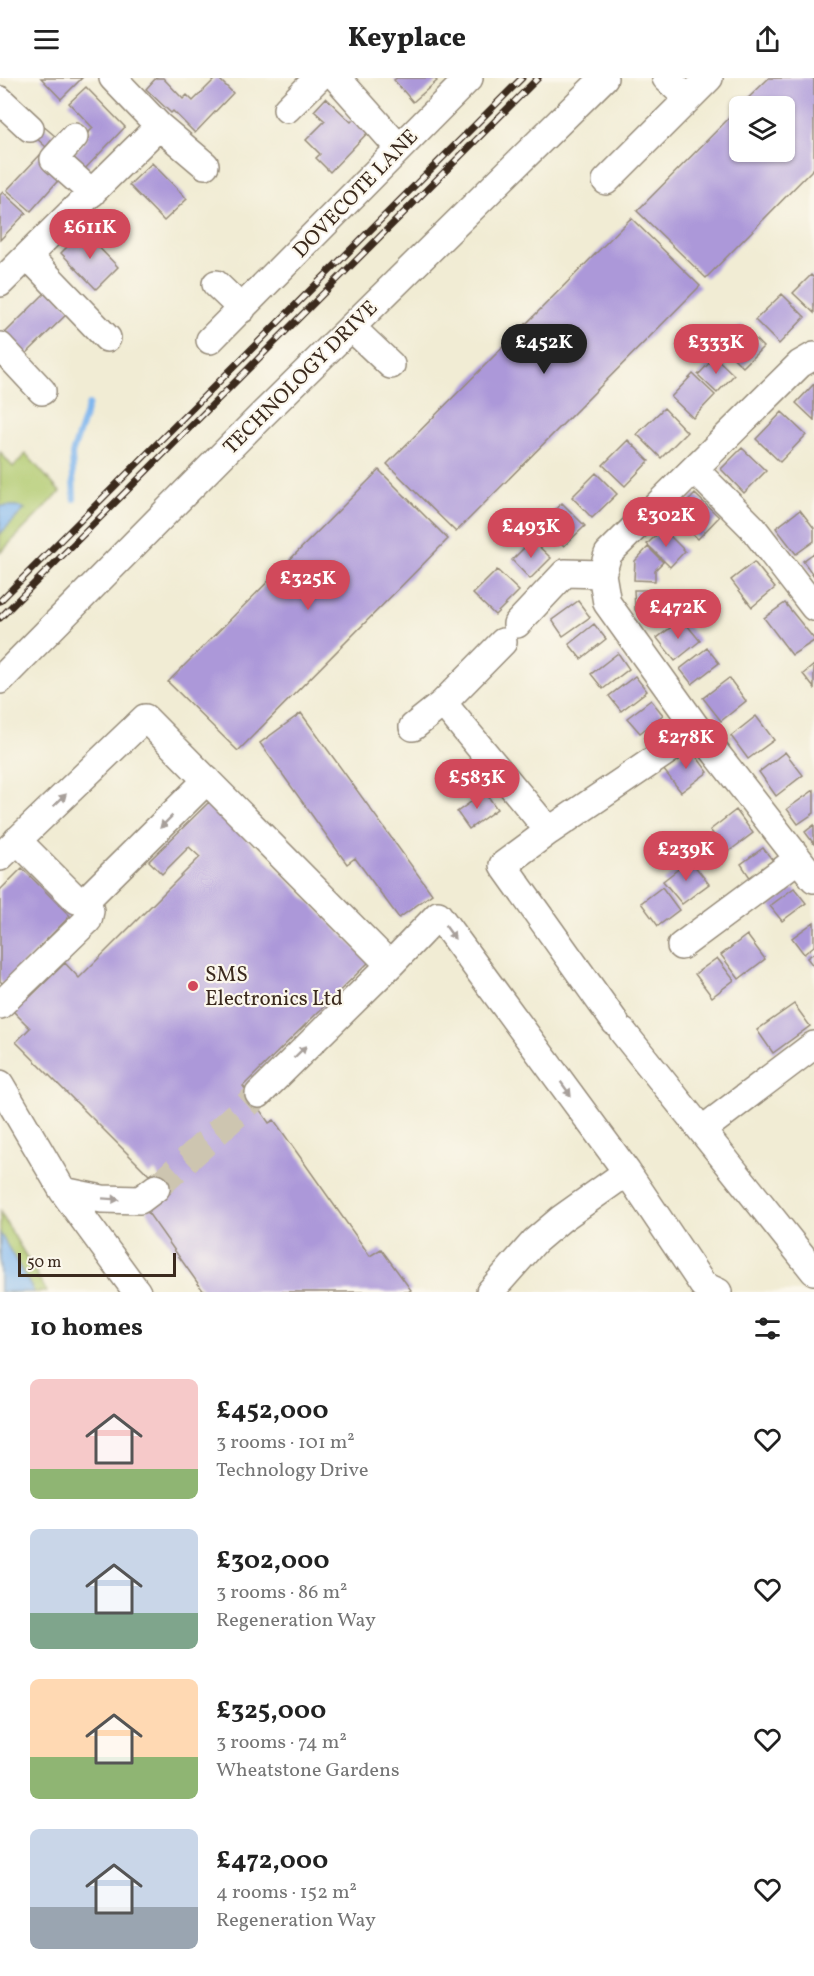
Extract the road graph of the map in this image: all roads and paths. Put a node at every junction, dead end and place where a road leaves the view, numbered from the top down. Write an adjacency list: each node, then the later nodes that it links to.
1 (113, 78): 11 (street)
2 (318, 78): 10 (street)
3 (337, 78): 14 (street)
4 (469, 78): 14 (street, DOVECOTE LANE)
5 (604, 78): 22 (street, TECHNOLOGY DRIVE)
6 (666, 78): 8 (street)
7 (709, 78): 8 (street)
8 (688, 99): 16 (street)
9 (0, 100): 12 (street)
10 (287, 109)
11 (159, 126): 15 (street); 17 (street)
12 (30, 128)
13 (74, 137): 17 (street)
14 (399, 148): 21 (street, DOVECOTE LANE)
15 (205, 165)
16 (606, 181)
17 (92, 193): 18 (street)
18 (28, 256): 19 (street); 23 (street)
19 (0, 283)
20 (216, 284): 21 (street)
21 (242, 309): 24 (street, DOVECOTE LANE)
22 (351, 327): 27 (street); 32 (street, TECHNOLOGY DRIVE)
23 (107, 338)
24 (210, 340)
25 (0, 346): 28 (street)
26 (814, 356): 29 (street)
27 (391, 365)
28 (42, 391)
29 (694, 469): 30 (street); 31 (street)
30 (602, 574): 33 (street); 35 (street)
31 (814, 607)
32 (0, 680)
33 (443, 703): 34 (street); 37 (street)
34 (413, 727)
35 (698, 730): 37 (street); 39 (street)
36 (207, 780): 38 (street, one-way to 36); 40 (street, one-way to 40); 42 (street)
37 (549, 831): 47 (street)
38 (9, 848): 40 (street)
39 (806, 869): 41 (street)
40 (87, 899): 43 (street)
41 (681, 946)
42 (390, 964): 46 (street, one-way to 42); 48 (street, one-way to 48)
43 (0, 1005)
44 (814, 1045): 47 (street)
45 (0, 1084): 50 (street)
46 (259, 1094)
47 (702, 1130): 51 (street)
48 (627, 1172): 53 (street); 54 (street)
49 (156, 1188): 50 (street, one-way to 49)
50 (63, 1191): 52 (street)
51 (814, 1271)
52 (137, 1292)
53 (490, 1292)
54 (718, 1292)

